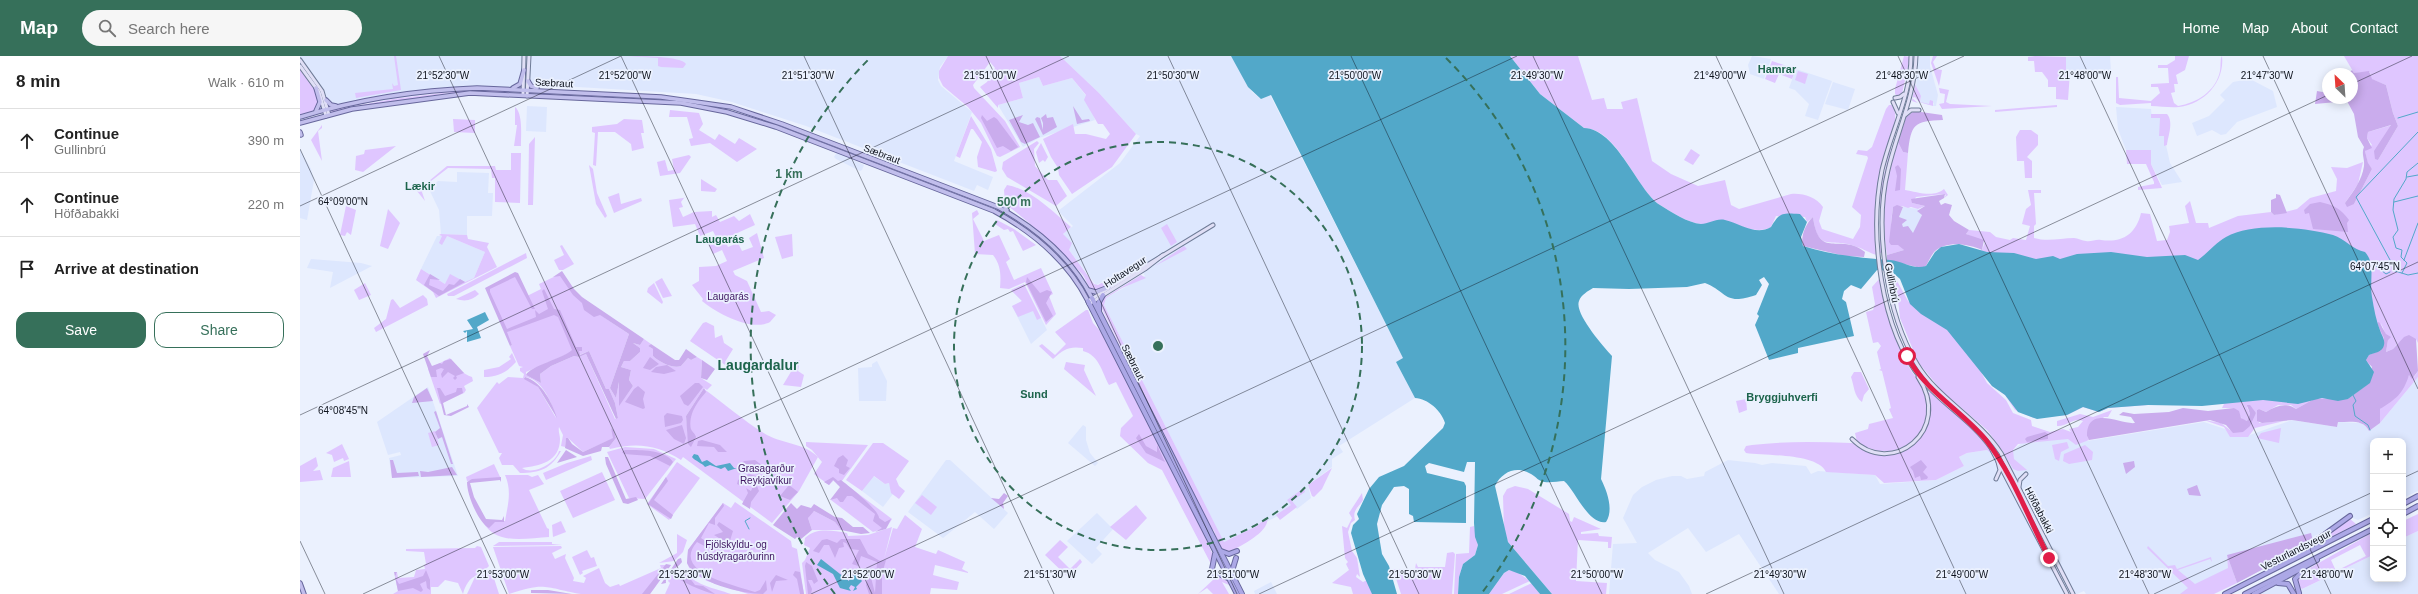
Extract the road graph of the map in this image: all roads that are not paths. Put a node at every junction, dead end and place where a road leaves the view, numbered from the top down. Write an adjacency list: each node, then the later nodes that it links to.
1 (524, 56): 7 (main road)
2 (529, 56): 8 (main road)
3 (1911, 56): 12 (main road, Gullinbrú)
4 (1916, 56): 25 (main road, Gullinbrú)
5 (300, 60): 16 (main road)
6 (300, 66): 9 (main road)
7 (524, 70): 10 (main road); 11 (main road)
8 (528, 81): 11 (main road); 13 (main road)
9 (316, 88): 19 (main road); 21 (main road)
10 (511, 89): 11 (main road, Sæbraut); 18 (main road, Sæbraut)
11 (525, 90): 13 (main road, Sæbraut); 14 (main road)
12 (1907, 90): 15 (main road); 24 (main road, Gullinbrú)
13 (558, 91): 29 (main road, Sæbraut)
14 (525, 96): 22 (main road, Sæbraut); 35 (main road, Sæbraut)
15 (1895, 98)
16 (326, 100): 18 (main road); 19 (main road)
17 (1893, 102): 24 (main road)
18 (343, 105): 19 (main road, Sæbraut)
19 (326, 110): 21 (main road, Sæbraut); 22 (main road)
20 (1919, 110): 25 (main road)
21 (314, 113): 23 (main road, Sæbraut)
22 (327, 115): 26 (main road, Sæbraut)
23 (300, 117)
24 (1898, 117): 37 (main road, Gullinbrú)
25 (1903, 118): 42 (main road, Gullinbrú)
26 (302, 123): 27 (main road)
27 (300, 127)
28 (1000, 199): 29 (main road)
29 (1026, 224): 33 (main road, Sæbraut)
30 (1213, 225): 31 (main road, Holtavegur)
31 (1168, 251): 32 (main road, Holtavegur); 34 (main road, Holtavegur)
32 (1109, 287): 33 (main road); 35 (main road, Holtavegur)
33 (1086, 288): 35 (main road, Sæbraut)
34 (1103, 295): 35 (main road, Holtavegur); 36 (highway)
35 (1091, 301): 36 (highway, Sæbraut); 53 (highway, Sæbraut)
36 (1101, 316): 54 (highway, Sæbraut)
37 (1909, 360): 38 (main road); 39 (main road, Gullinbrú)
38 (1852, 439)
39 (1991, 448): 41 (main road, Gullinbrú); 43 (main road)
40 (2026, 474): 44 (main road)
41 (2008, 476): 68 (main road, Höfðabakki)
42 (2013, 476): 44 (main road, Höfðabakki)
43 (1996, 478)
44 (2019, 487): 69 (main road, Höfðabakki)
45 (2418, 496): 46 (highway)
46 (2406, 502)
47 (2418, 506): 48 (highway)
48 (2406, 512)
49 (2350, 516): 59 (highway)
50 (2370, 520): 59 (highway, Vesturlandsvegur)
51 (2370, 530): 52 (highway, Vesturlandsvegur)
52 (2359, 536): 56 (highway); 71 (highway, Vesturlandsvegur)
53 (1213, 548): 58 (highway); 61 (highway, Sæbraut)
54 (1219, 549): 55 (highway); 62 (highway, Sæbraut)
55 (1237, 551)
56 (2326, 555): 64 (highway); 73 (highway)
57 (1236, 558): 62 (highway)
58 (1212, 569)
59 (2274, 569): 70 (highway, Vesturlandsvegur)
60 (1212, 576): 61 (highway)
61 (1229, 578): 66 (highway, Sæbraut)
62 (1234, 579): 67 (highway, Sæbraut)
63 (300, 583): 65 (main road)
64 (2272, 585): 72 (highway); 73 (highway)
65 (304, 594)
66 (1237, 594)
67 (1242, 594)
68 (2067, 594)
69 (2073, 594)
70 (2225, 594)
71 (2245, 594)
72 (2254, 594)
73 (2296, 594)

